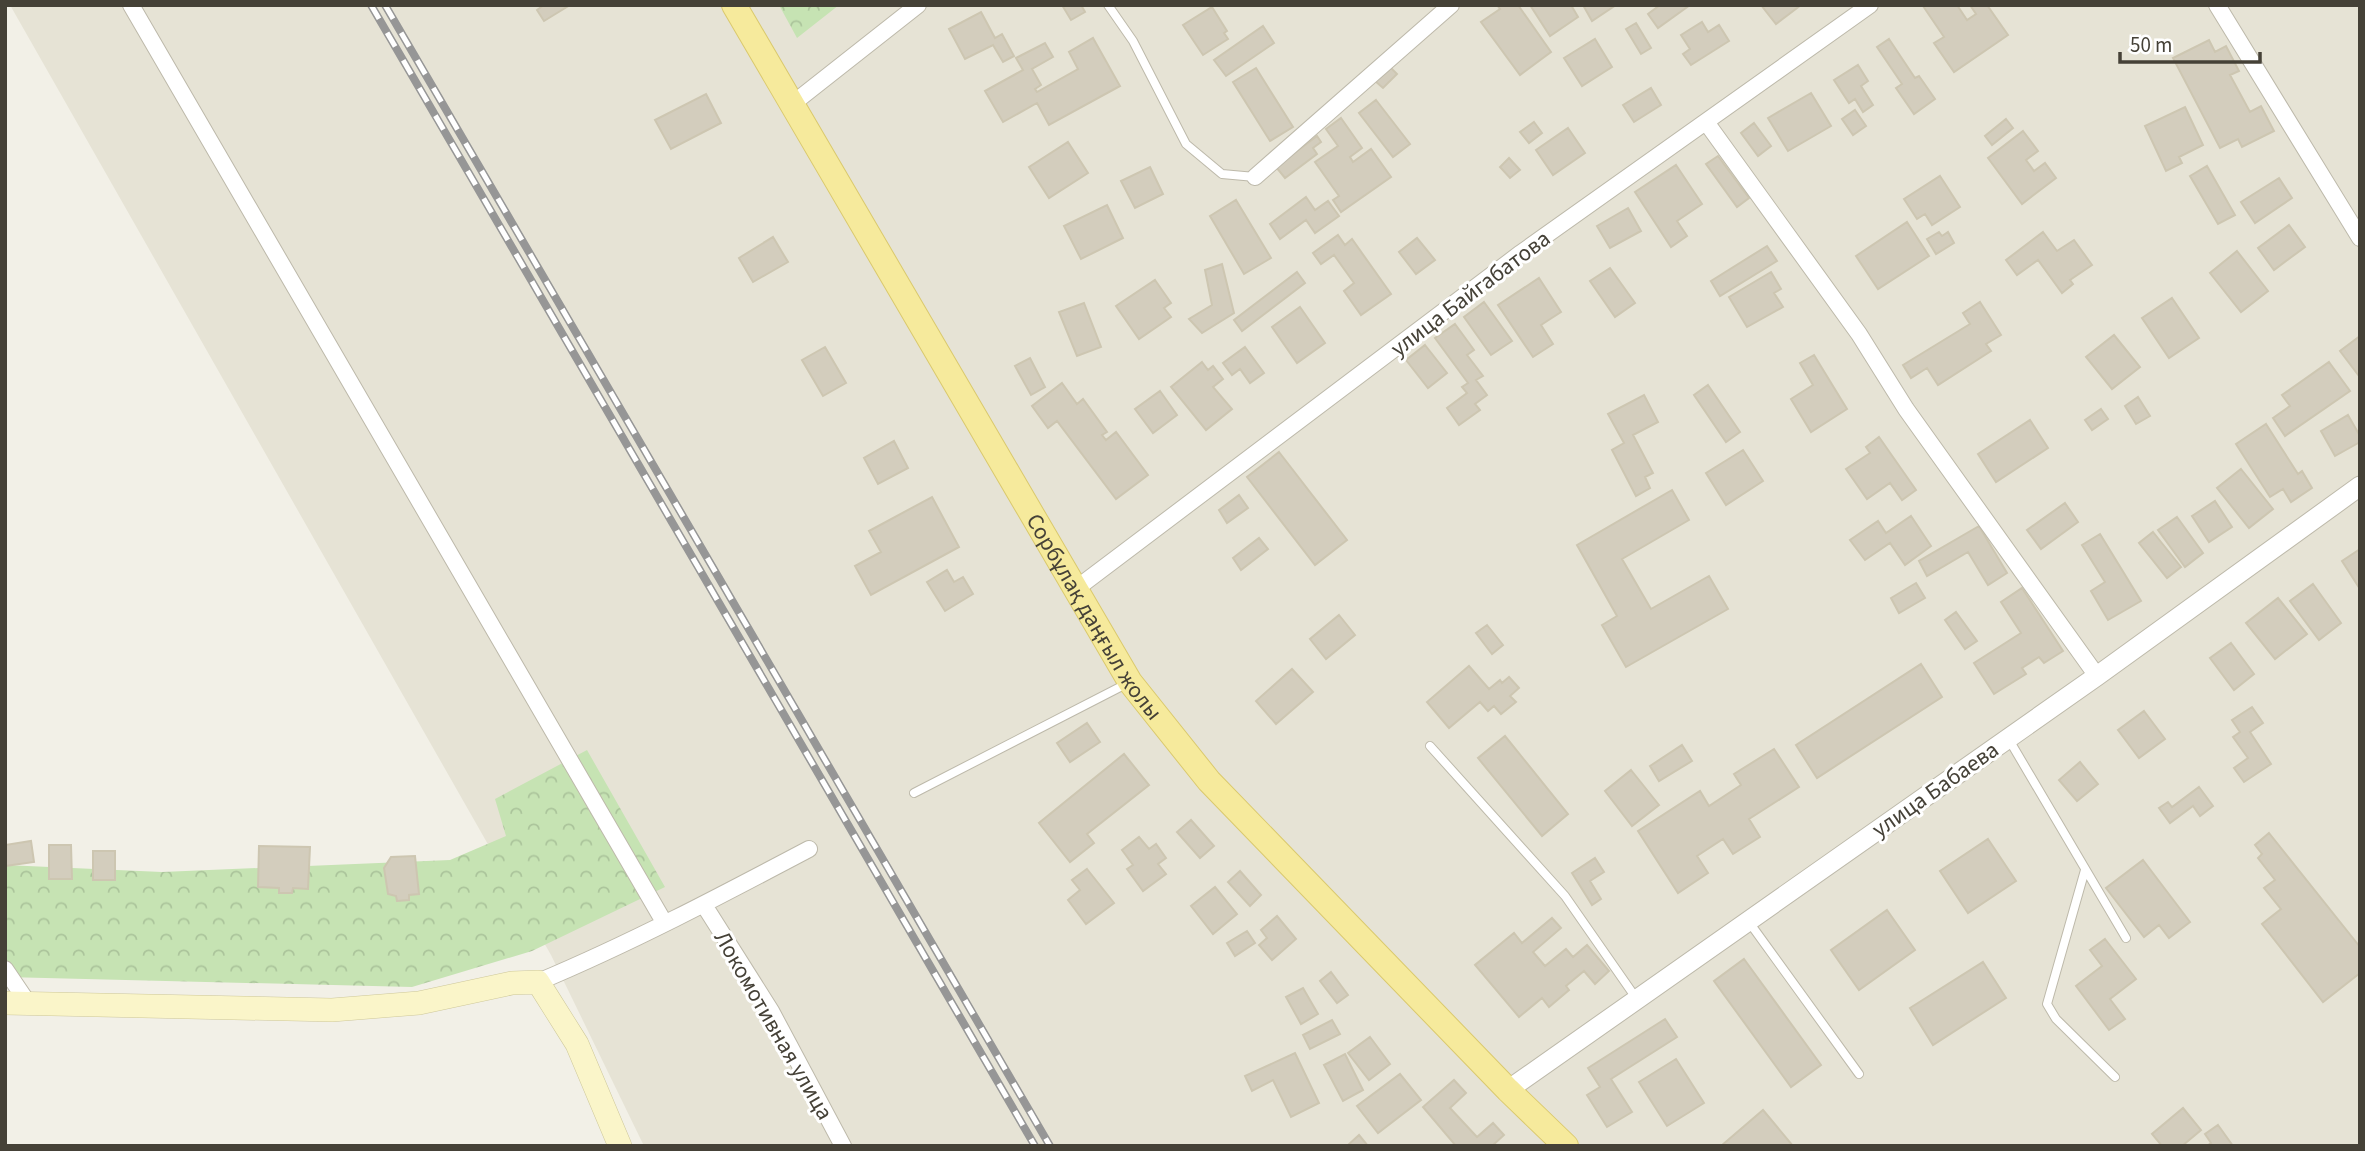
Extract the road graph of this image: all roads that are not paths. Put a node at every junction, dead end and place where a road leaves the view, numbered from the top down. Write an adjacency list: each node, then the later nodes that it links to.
1 (131, 5): 23 (street)
2 (734, 5): 8 (main road, Сорбұлақ даңғыл жолы)
3 (918, 5): 8 (street)
4 (1108, 5): 10 (lane)
5 (1451, 5): 10 (street)
6 (1870, 5): 9 (street, улица Байгабатова)
7 (2217, 5): 11 (street)
8 (791, 105): 13 (main road, Сорбұлақ даңғыл жолы)
9 (1706, 122): 13 (street, улица Байгабатова); 14 (street)
10 (1255, 177)
11 (2360, 238)
12 (2360, 486): 14 (street, улица Бабаева)
13 (1077, 588): 15 (main road, Сорбұлақ даңғыл жолы)
14 (2097, 676): 16 (street, улица Бабаева)
15 (1130, 682): 18 (lane); 31 (main road, Сорбұлақ даңғыл жолы)
16 (2008, 738): 20 (lane); 22 (street, улица Бабаева)
17 (1430, 746): 27 (lane)
18 (914, 793)
19 (809, 849): 21 (street)
20 (2085, 870): 24 (lane); 30 (lane)
21 (704, 905): 23 (street); 33 (street, Локомотивная улица)
22 (1747, 920): 27 (street, улица Бабаева); 29 (lane)
23 (664, 922): 26 (street)
24 (2126, 938)
25 (5, 970): 28 (street)
26 (538, 982): 28 (main road); 32 (main road)
27 (1636, 999): 31 (street, улица Бабаева)
28 (16, 1003)
29 (1859, 1074)
30 (2115, 1077)
31 (1508, 1090): 34 (main road, Сорбұлақ даңғыл жолы)
32 (620, 1146)
33 (843, 1146)
34 (1566, 1146)

